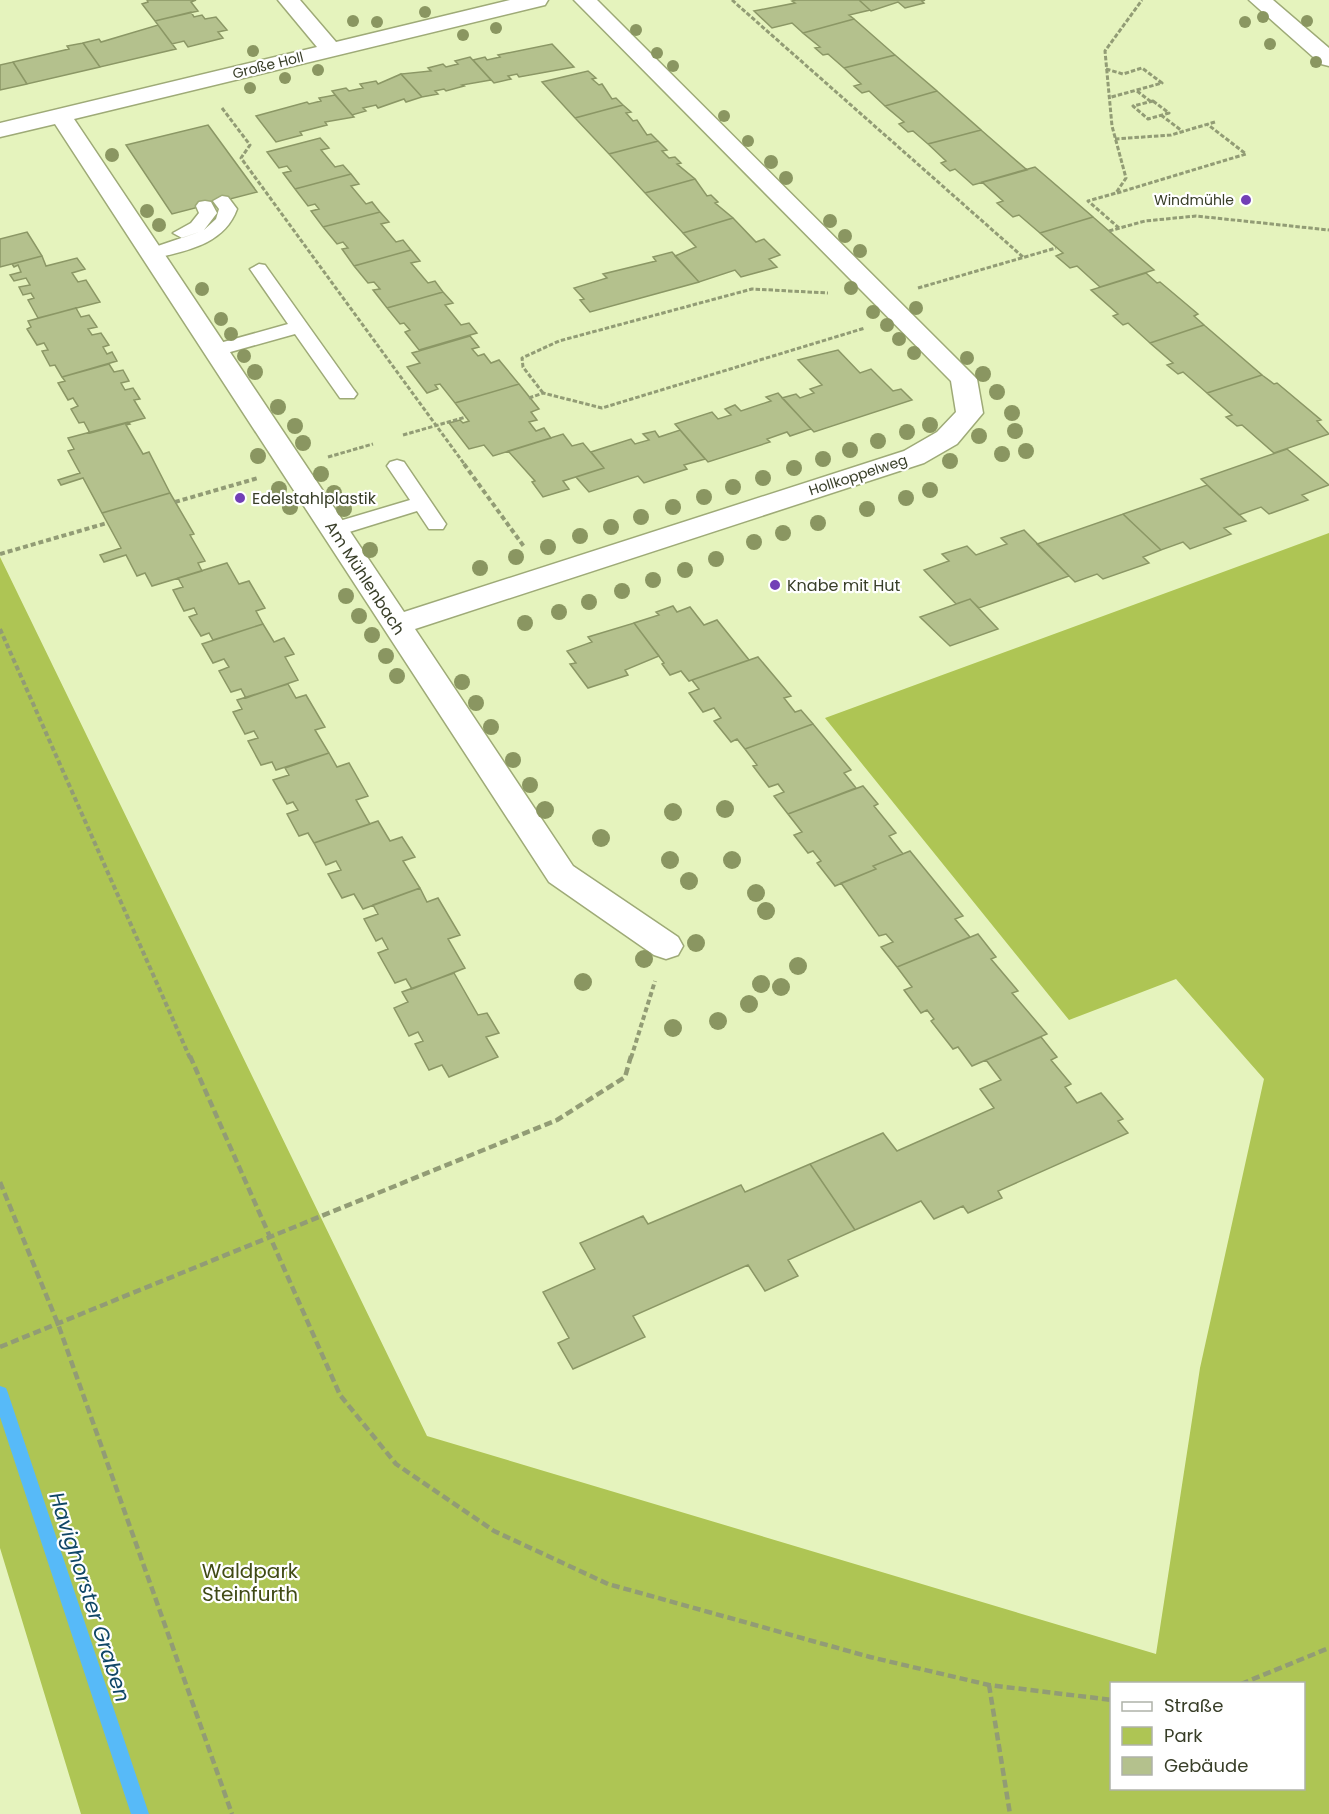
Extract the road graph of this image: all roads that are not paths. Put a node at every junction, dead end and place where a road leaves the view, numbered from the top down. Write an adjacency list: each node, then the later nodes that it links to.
1 (289, 0): 5 (street)
2 (537, 0): 5 (street, Große Holl)
3 (585, 0): 19 (street, Hollkoppelweg)
4 (1260, 0): 6 (street)
5 (331, 50): 7 (street, Große Holl)
6 (1329, 59)
7 (61, 116): 8 (street, Große Holl); 10 (street, Am Mühlenbach)
8 (0, 130)
9 (214, 203): 10 (lane)
10 (149, 249): 13 (street, Am Mühlenbach)
11 (259, 269): 12 (lane)
12 (300, 327): 13 (lane); 14 (lane)
13 (216, 350): 18 (street, Am Mühlenbach)
14 (347, 394)
15 (397, 466): 16 (lane)
16 (422, 503): 17 (lane); 18 (lane)
17 (436, 524)
18 (333, 530): 19 (street, Am Mühlenbach)
19 (396, 625): 20 (street, Am Mühlenbach)
20 (666, 946)

